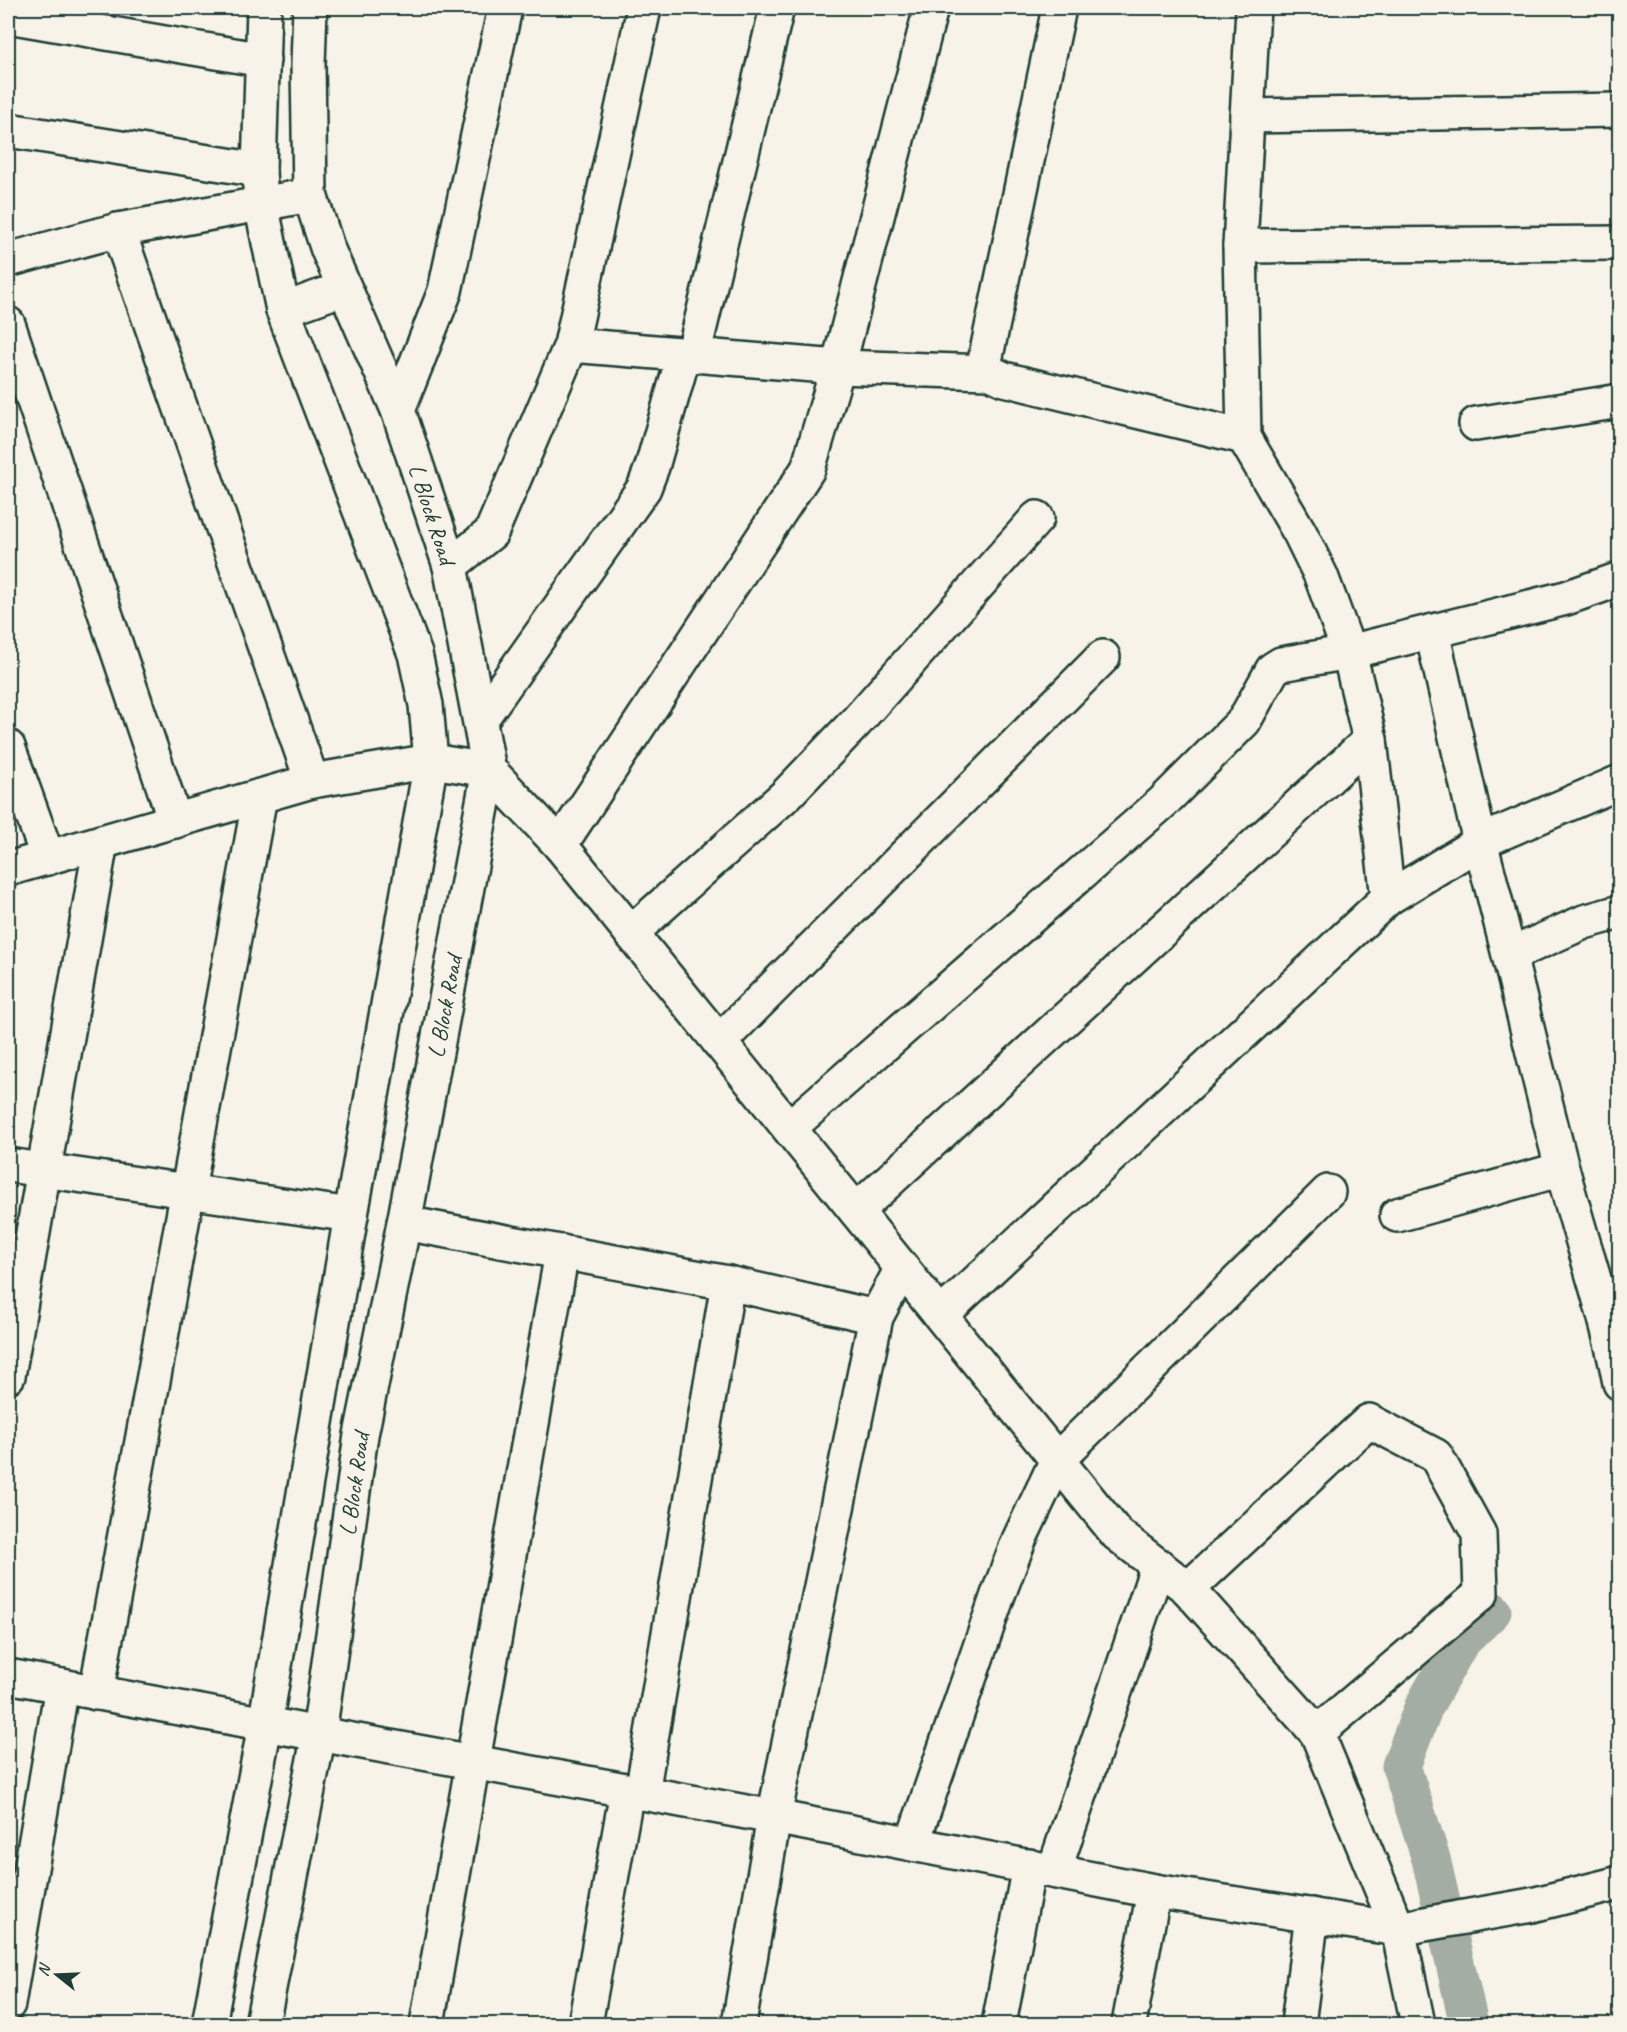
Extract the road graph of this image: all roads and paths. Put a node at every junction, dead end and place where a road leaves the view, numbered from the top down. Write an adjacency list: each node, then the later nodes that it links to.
1 (264, 8): 10 (street, L Block Road)
2 (310, 8): 15 (street, L Block Road)
3 (505, 8): 29 (street)
4 (644, 8): 24 (street)
5 (777, 8): 25 (street)
6 (931, 8): 26 (street)
7 (1059, 8): 27 (street)
8 (1253, 8): 12 (street)
9 (8, 16): 10 (street)
10 (263, 60): 14 (street, L Block Road)
11 (1620, 110): 12 (street)
12 (1247, 116): 19 (street)
13 (8, 130): 14 (street)
14 (259, 170): 16 (street, L Block Road)
15 (310, 195): 16 (street); 21 (street, L Block Road)
16 (261, 204): 17 (street); 22 (street, L Block Road)
17 (118, 230): 20 (street); 43 (street)
18 (1620, 243): 19 (street)
19 (1240, 246): 31 (street)
20 (8, 260)
21 (344, 288): 22 (street); 29 (street, L Block Road)
22 (283, 310): 41 (street, L Block Road)
23 (8, 324): 46 (street)
24 (571, 345): 25 (street); 33 (street)
25 (689, 355): 26 (street); 38 (street)
26 (838, 367): 27 (street); 49 (street)
27 (989, 372): 31 (street)
28 (1620, 401): 30 (street)
29 (398, 410): 33 (street, L Block Road)
30 (1476, 424)
31 (1244, 437): 36 (street)
32 (1037, 518): 54 (street)
33 (450, 566): 38 (street, L Block Road)
34 (1620, 579): 35 (street)
35 (1432, 632): 36 (street); 48 (street)
36 (1349, 652): 39 (street); 57 (street)
37 (1103, 657): 56 (street)
38 (480, 719): 42 (street, L Block Road)
39 (1370, 740): 52 (street); 63 (street)
40 (8, 747): 50 (street)
41 (431, 761): 42 (street); 43 (street); 64 (street, L Block Road)
42 (489, 770): 49 (street); 66 (street, L Block Road)
43 (312, 782): 45 (street)
44 (1620, 782): 48 (street)
45 (260, 796): 46 (street); 61 (street)
46 (175, 821): 47 (street)
47 (101, 842): 50 (street); 60 (street)
48 (1480, 842): 52 (street); 55 (street)
49 (560, 845): 54 (street)
50 (48, 858): 51 (street)
51 (8, 869)
52 (1388, 897): 70 (street)
53 (1620, 912): 55 (street)
54 (632, 933): 56 (street)
55 (1510, 955): 59 (street)
56 (719, 1042): 57 (street)
57 (789, 1128): 63 (street)
58 (8, 1165): 60 (street)
59 (1562, 1169): 65 (street); 72 (street)
60 (43, 1170): 61 (street); 73 (street)
61 (187, 1191): 64 (street); 80 (street)
62 (1328, 1192): 75 (street)
63 (856, 1212): 68 (street)
64 (351, 1215): 81 (street, L Block Road)
65 (1397, 1215)
66 (404, 1223): 67 (street); 83 (street, L Block Road)
67 (562, 1252): 69 (street); 84 (street)
68 (902, 1268): 70 (street); 71 (street)
69 (728, 1283): 71 (street); 85 (street)
70 (941, 1315): 75 (street)
71 (876, 1317): 86 (street)
72 (1615, 1335): 74 (street)
73 (8, 1376)
74 (1620, 1383)
75 (1057, 1460): 76 (street); 87 (street)
76 (1158, 1565): 77 (street); 88 (street)
77 (1188, 1589): 82 (street); 82 (street)
78 (8, 1676): 79 (street)
79 (62, 1686): 80 (street); 93 (street)
80 (96, 1693): 81 (street)
81 (265, 1725): 83 (street); 94 (street, L Block Road)
82 (1317, 1733): 92 (street)
83 (319, 1734): 84 (street); 95 (street, L Block Road)
84 (473, 1763): 85 (street); 96 (street)
85 (634, 1792): 86 (street); 97 (street)
86 (774, 1817): 87 (street); 98 (street)
87 (912, 1844): 88 (street)
88 (1042, 1869): 90 (street); 99 (street)
89 (1620, 1883): 92 (street)
90 (1154, 1891): 91 (street); 100 (street)
91 (1312, 1915): 92 (street); 101 (street)
92 (1409, 1927): 102 (street)
93 (8, 2004)
94 (209, 2025)
95 (262, 2025)
96 (427, 2025)
97 (585, 2025)
98 (739, 2025)
99 (999, 2025)
100 (1129, 2025)
101 (1298, 2025)
102 (1418, 2025)

